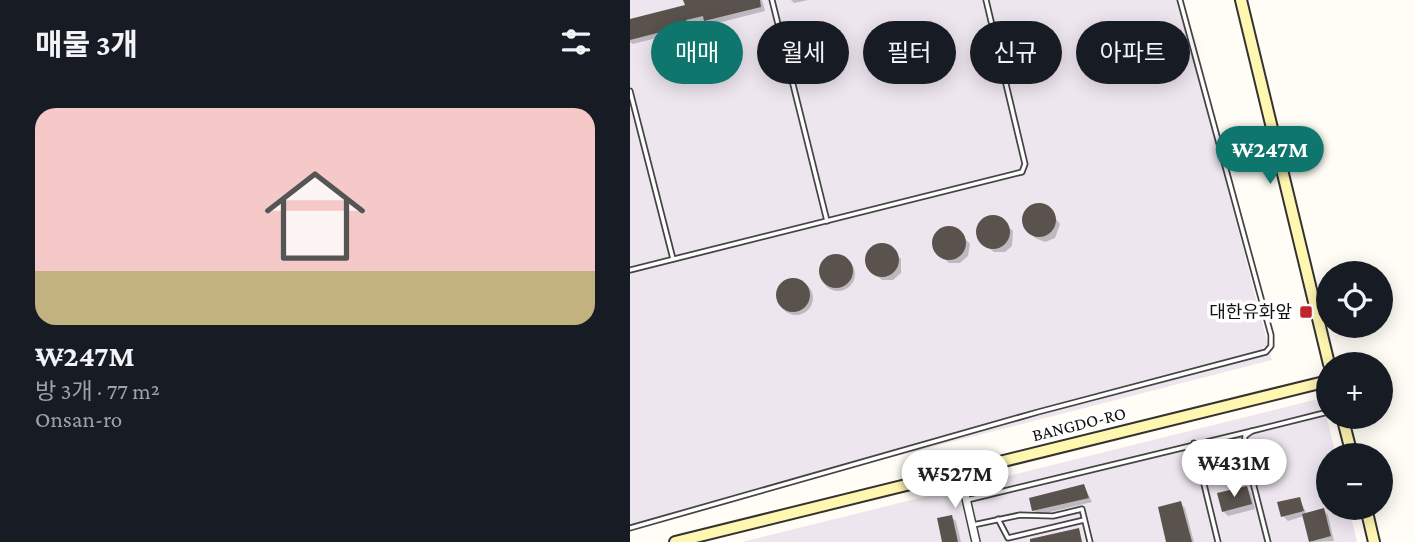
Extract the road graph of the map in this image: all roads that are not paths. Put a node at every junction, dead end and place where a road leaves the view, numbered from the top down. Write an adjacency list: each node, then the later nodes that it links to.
1 (772, 0): 6 (lane)
2 (986, 0): 6 (lane)
3 (1180, 0): 20 (lane)
4 (1241, 0): 9 (street)
5 (630, 91): 7 (lane)
6 (827, 221): 7 (lane)
7 (673, 259): 8 (lane)
8 (630, 270)
9 (1326, 352)
10 (1316, 384): 14 (street, BANGDO-RO)
11 (1316, 415): 12 (lane)
12 (1252, 431): 13 (lane); 25 (lane)
13 (1194, 443): 15 (lane); 24 (lane)
14 (960, 472): 15 (street); 21 (street, BANGDO-RO)
15 (967, 499): 19 (street)
16 (998, 519): 17 (lane); 17 (lane); 19 (lane)
17 (1084, 520): 23 (lane)
18 (1369, 520): 26 (street)
19 (973, 526): 22 (street)
20 (630, 528)
21 (675, 542)
22 (976, 542)
23 (1090, 542)
24 (1218, 542)
25 (1268, 542)
26 (1374, 542)

